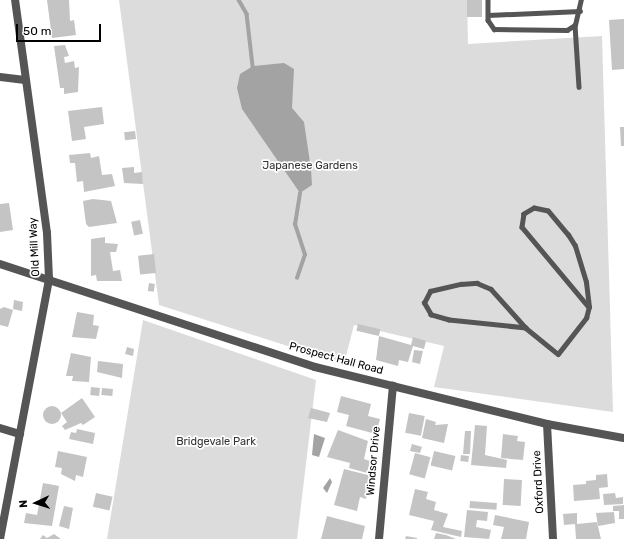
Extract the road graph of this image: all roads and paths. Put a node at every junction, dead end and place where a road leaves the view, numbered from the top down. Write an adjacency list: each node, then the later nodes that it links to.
1 (15, 0): 8 (street, Old Mill Way)
2 (488, 0): 5 (lane)
3 (581, 0): 4 (lane)
4 (580, 11): 5 (lane); 6 (lane)
5 (488, 15): 6 (lane)
6 (575, 25): 9 (lane)
7 (0, 77): 8 (street)
8 (25, 80): 11 (street, Old Mill Way)
9 (579, 86)
10 (0, 264): 11 (street, Prospect Hall Road)
11 (49, 279): 14 (street, Prospect Hall Road); 17 (street, Old Mill Way)
12 (589, 307): 12 (lane); 13 (lane)
13 (526, 328): 13 (lane)
14 (392, 386): 15 (street, Prospect Hall Road); 20 (street, Windsor Drive)
15 (547, 424): 18 (street, Prospect Hall Road); 21 (street, Oxford Drive)
16 (0, 428): 17 (street)
17 (20, 434): 19 (street, Old Mill Way)
18 (624, 438)
19 (0, 539)
20 (379, 539)
21 (554, 539)

